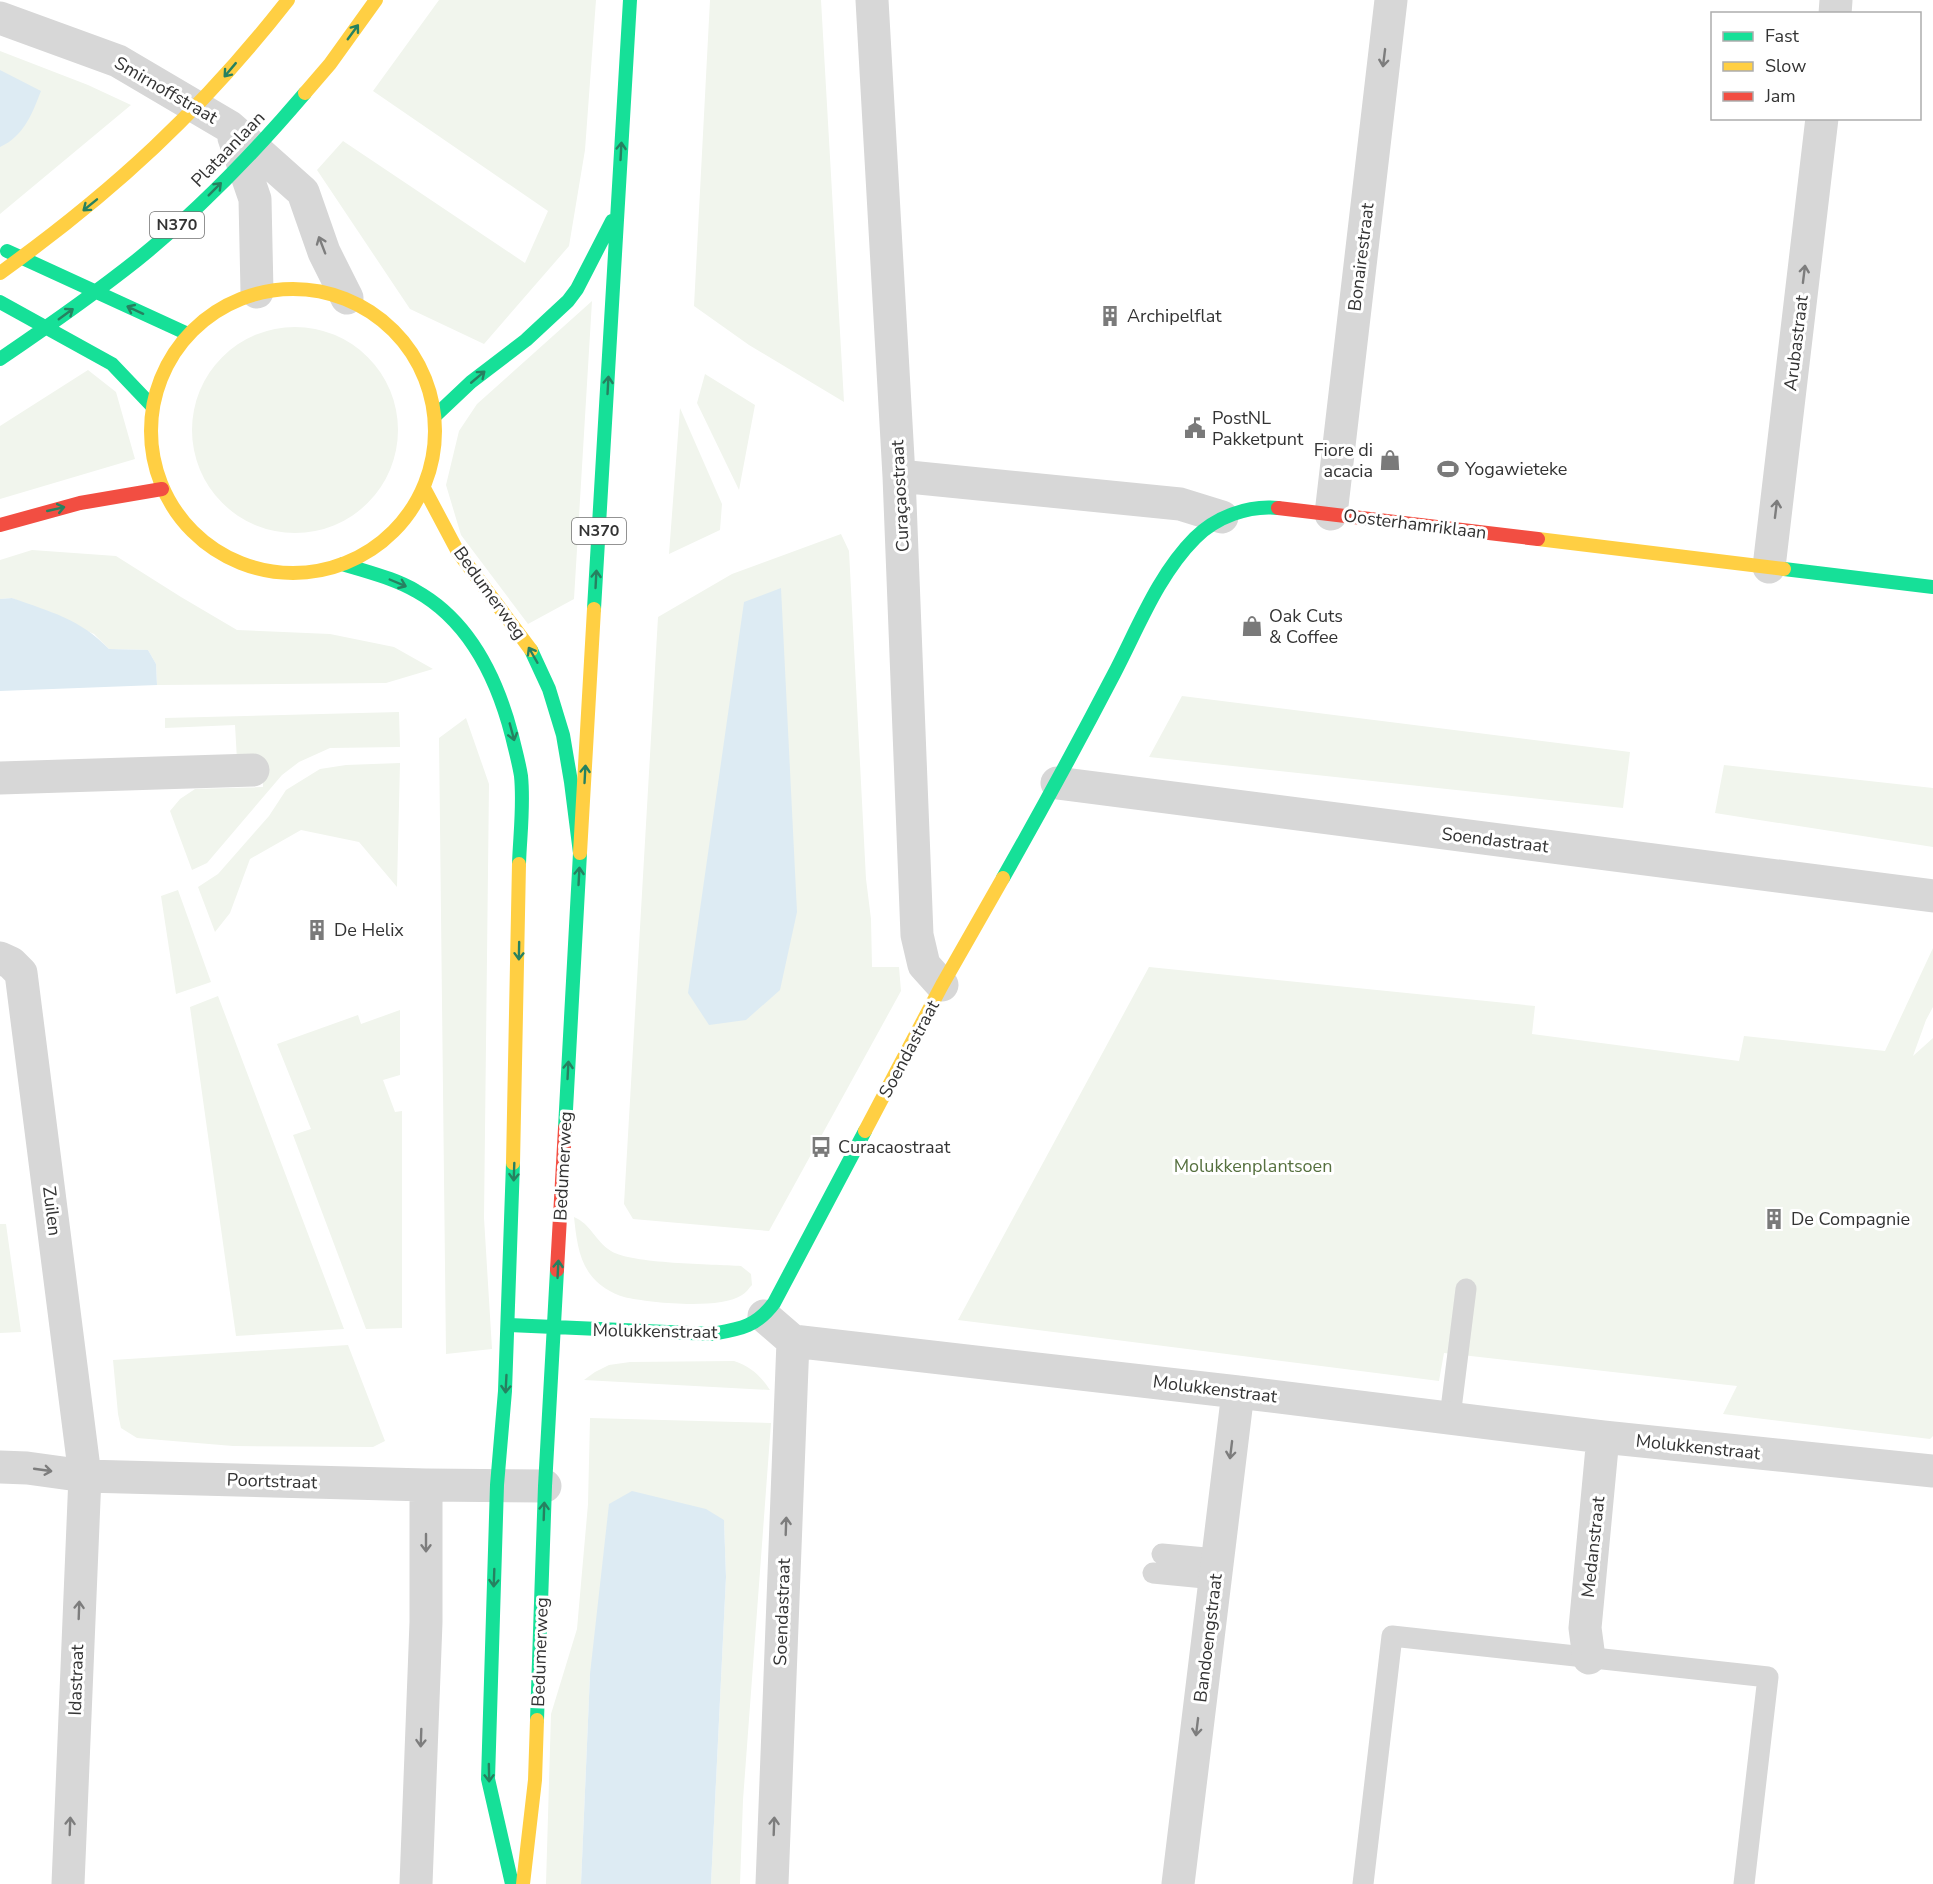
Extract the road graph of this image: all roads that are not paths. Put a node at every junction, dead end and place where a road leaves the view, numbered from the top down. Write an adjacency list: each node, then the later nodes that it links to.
1 (288, 0): 11 (main road, one-way to 11)
2 (376, 0): 16 (main road, Plataanlaan / N370, one-way to 2)
3 (630, 0): 9 (main road, N370, one-way to 3)
4 (872, 0): 19 (street, Curaçaostraat)
5 (1391, 0): 22 (street, Bonairestraat, one-way to 22)
6 (0, 18): 8 (street, Smirnoffstraat)
7 (1822, 120): 26 (street, Arubastraat, one-way to 7)
8 (230, 127): 12 (street, Smirnoffstraat); 13 (street, Smirnoffstraat, one-way to 8)
9 (618, 209): 18 (main road, N370, one-way to 9); 31 (main road, N370, one-way to 9)
10 (0, 248): 15 (main road, one-way to 10)
11 (0, 273)
12 (256, 292): 13 (main road); 15 (main road)
13 (347, 298): 18 (main road)
14 (0, 302): 17 (main road)
15 (188, 334): 17 (main road)
16 (0, 359)
17 (152, 406): 21 (main road)
18 (435, 417): 20 (main road)
19 (899, 476): 23 (street); 34 (street, Curaçaostraat)
20 (424, 488): 25 (main road); 31 (main road, Bedumerweg, one-way to 20)
21 (162, 489): 24 (main road, one-way to 21); 25 (main road)
22 (1331, 514): 23 (main road, Oosterhamriklaan); 26 (main road, Oosterhamriklaan)
23 (1222, 517): 30 (main road, Soendastraat)
24 (0, 525)
25 (343, 564): 37 (main road, one-way to 37)
26 (1769, 567): 27 (main road, Oosterhamriklaan)
27 (1933, 587)
28 (253, 770): 29 (street)
29 (0, 778)
30 (1057, 783): 32 (street, Soendastraat); 34 (main road, Soendastraat)
31 (580, 854): 38 (main road, Bedumerweg, one-way to 31)
32 (1933, 896)
33 (0, 958): 45 (street, Zuilen)
34 (942, 986): 36 (main road, Soendastraat)
35 (1466, 1289): 41 (lane)
36 (764, 1316): 38 (main road, Molukkenstraat); 39 (street)
37 (509, 1325): 38 (main road, Molukkenstraat); 47 (main road, one-way to 47)
38 (555, 1327): 48 (main road, Bedumerweg)
39 (793, 1341): 40 (street, Molukkenstraat); 57 (street, Soendastraat, one-way to 39)
40 (1238, 1392): 41 (street, Molukkenstraat); 50 (street, Bandoengstraat, one-way to 50)
41 (1450, 1417): 42 (street, Molukkenstraat)
42 (1604, 1437): 44 (street, Molukkenstraat); 52 (street, Medanstraat)
43 (0, 1467): 45 (street, Poortstraat, one-way to 45)
44 (1933, 1471)
45 (85, 1476): 46 (street, Poortstraat); 53 (street, Idastraat, one-way to 45)
46 (426, 1485): 47 (street, Poortstraat); 54 (street, one-way to 54)
47 (497, 1485): 48 (street, Poortstraat); 55 (main road, one-way to 55)
48 (545, 1486): 56 (main road, Bedumerweg, one-way to 48)
49 (1162, 1554): 50 (lane)
50 (1216, 1569): 51 (lane); 58 (street, Bandoengstraat, one-way to 58)
51 (1153, 1573)
52 (1589, 1658): 59 (lane); 60 (lane)
53 (68, 1884)
54 (416, 1884)
55 (512, 1884)
56 (523, 1884)
57 (772, 1884)
58 (1178, 1884)
59 (1363, 1884)
60 (1744, 1884)

